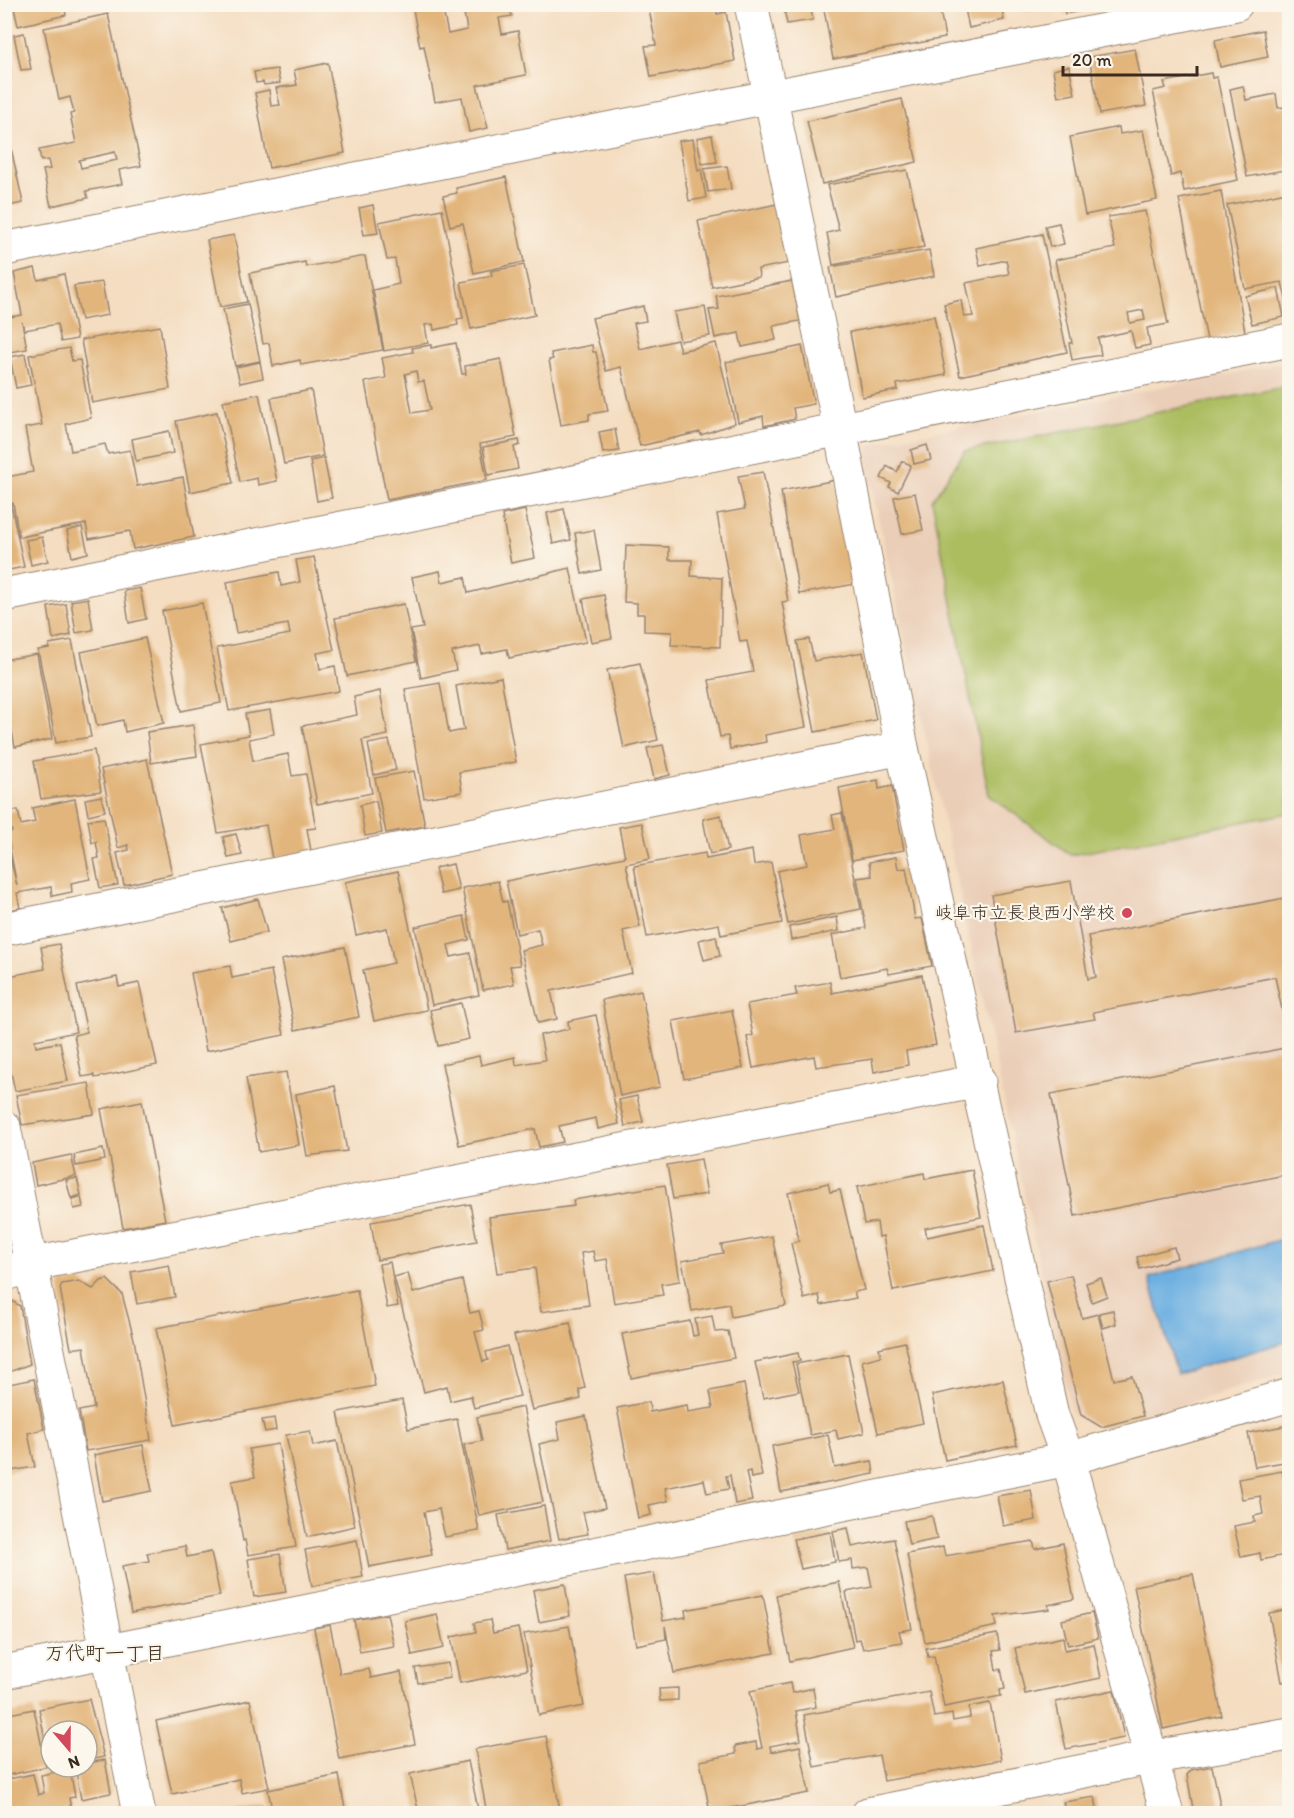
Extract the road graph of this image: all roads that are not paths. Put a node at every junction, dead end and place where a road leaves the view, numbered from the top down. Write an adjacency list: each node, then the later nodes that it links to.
1 (751, 4): 3 (street)
2 (1236, 4): 3 (street)
3 (769, 96): 4 (street); 6 (street)
4 (4, 249)
5 (1290, 340): 6 (street)
6 (840, 429): 7 (street); 8 (street)
7 (4, 595)
8 (902, 748): 9 (street); 10 (street)
9 (4, 929)
10 (979, 1081): 12 (street); 14 (street)
11 (4, 1127): 12 (street)
12 (19, 1269): 15 (street)
13 (1290, 1395): 14 (street)
14 (1068, 1458): 15 (street); 18 (street)
15 (106, 1651): 16 (street); 19 (street)
16 (4, 1672)
17 (1290, 1734): 18 (street)
18 (1154, 1757): 20 (street); 21 (street)
19 (139, 1814)
20 (868, 1814)
21 (1167, 1814)

